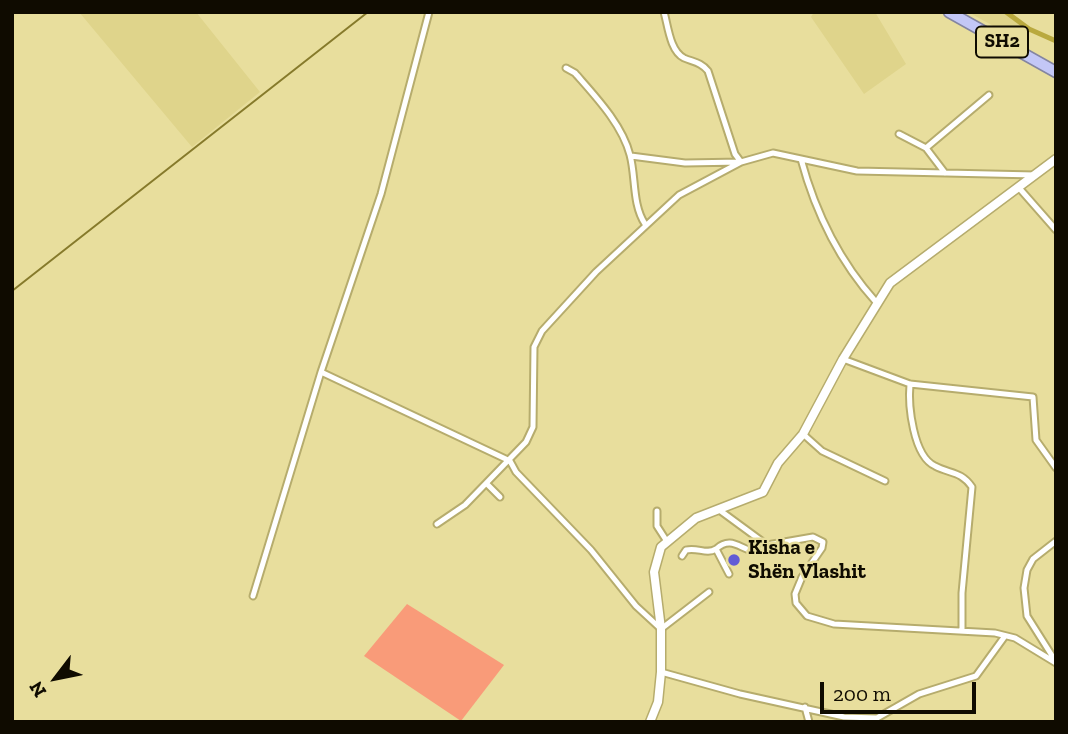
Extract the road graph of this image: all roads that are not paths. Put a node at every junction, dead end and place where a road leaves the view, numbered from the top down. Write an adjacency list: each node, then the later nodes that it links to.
1 (429, 12): 22 (street)
2 (664, 12): 14 (street)
3 (949, 12): 7 (highway, SH2)
4 (962, 12): 5 (highway, SH2)
5 (1056, 65)
6 (566, 68): 11 (street)
7 (1056, 72)
8 (989, 95): 10 (street)
9 (899, 134): 10 (street)
10 (926, 148): 15 (street)
11 (631, 156): 14 (street); 18 (street)
12 (801, 159): 14 (street); 15 (street); 20 (street)
13 (1056, 159): 16 (street)
14 (741, 162): 18 (street)
15 (945, 173): 16 (street)
16 (1035, 175): 17 (street)
17 (1020, 188): 19 (street); 20 (street)
18 (645, 224): 25 (street)
19 (1056, 230)
20 (876, 302): 21 (street)
21 (843, 359): 23 (street); 24 (street)
22 (321, 372): 25 (street); 40 (street)
23 (910, 384): 26 (street); 42 (street)
24 (803, 434): 27 (street); 30 (street)
25 (510, 461): 28 (street); 41 (street)
26 (1056, 468)
27 (885, 481)
28 (486, 484): 29 (street); 32 (street)
29 (500, 497)
30 (718, 509): 33 (street); 35 (street)
31 (657, 511): 33 (street)
32 (437, 524)
33 (666, 540): 41 (street)
34 (1056, 541): 44 (street)
35 (767, 545): 36 (street); 42 (street)
36 (716, 549): 37 (street); 38 (street)
37 (682, 556)
38 (729, 573)
39 (709, 592): 41 (street)
40 (253, 596)
41 (661, 629): 45 (street)
42 (962, 631): 43 (street)
43 (1005, 636): 44 (street); 46 (street)
44 (1056, 663)
45 (660, 672): 46 (street); 47 (street)
46 (805, 707): 48 (street)
47 (650, 722)
48 (809, 722)

